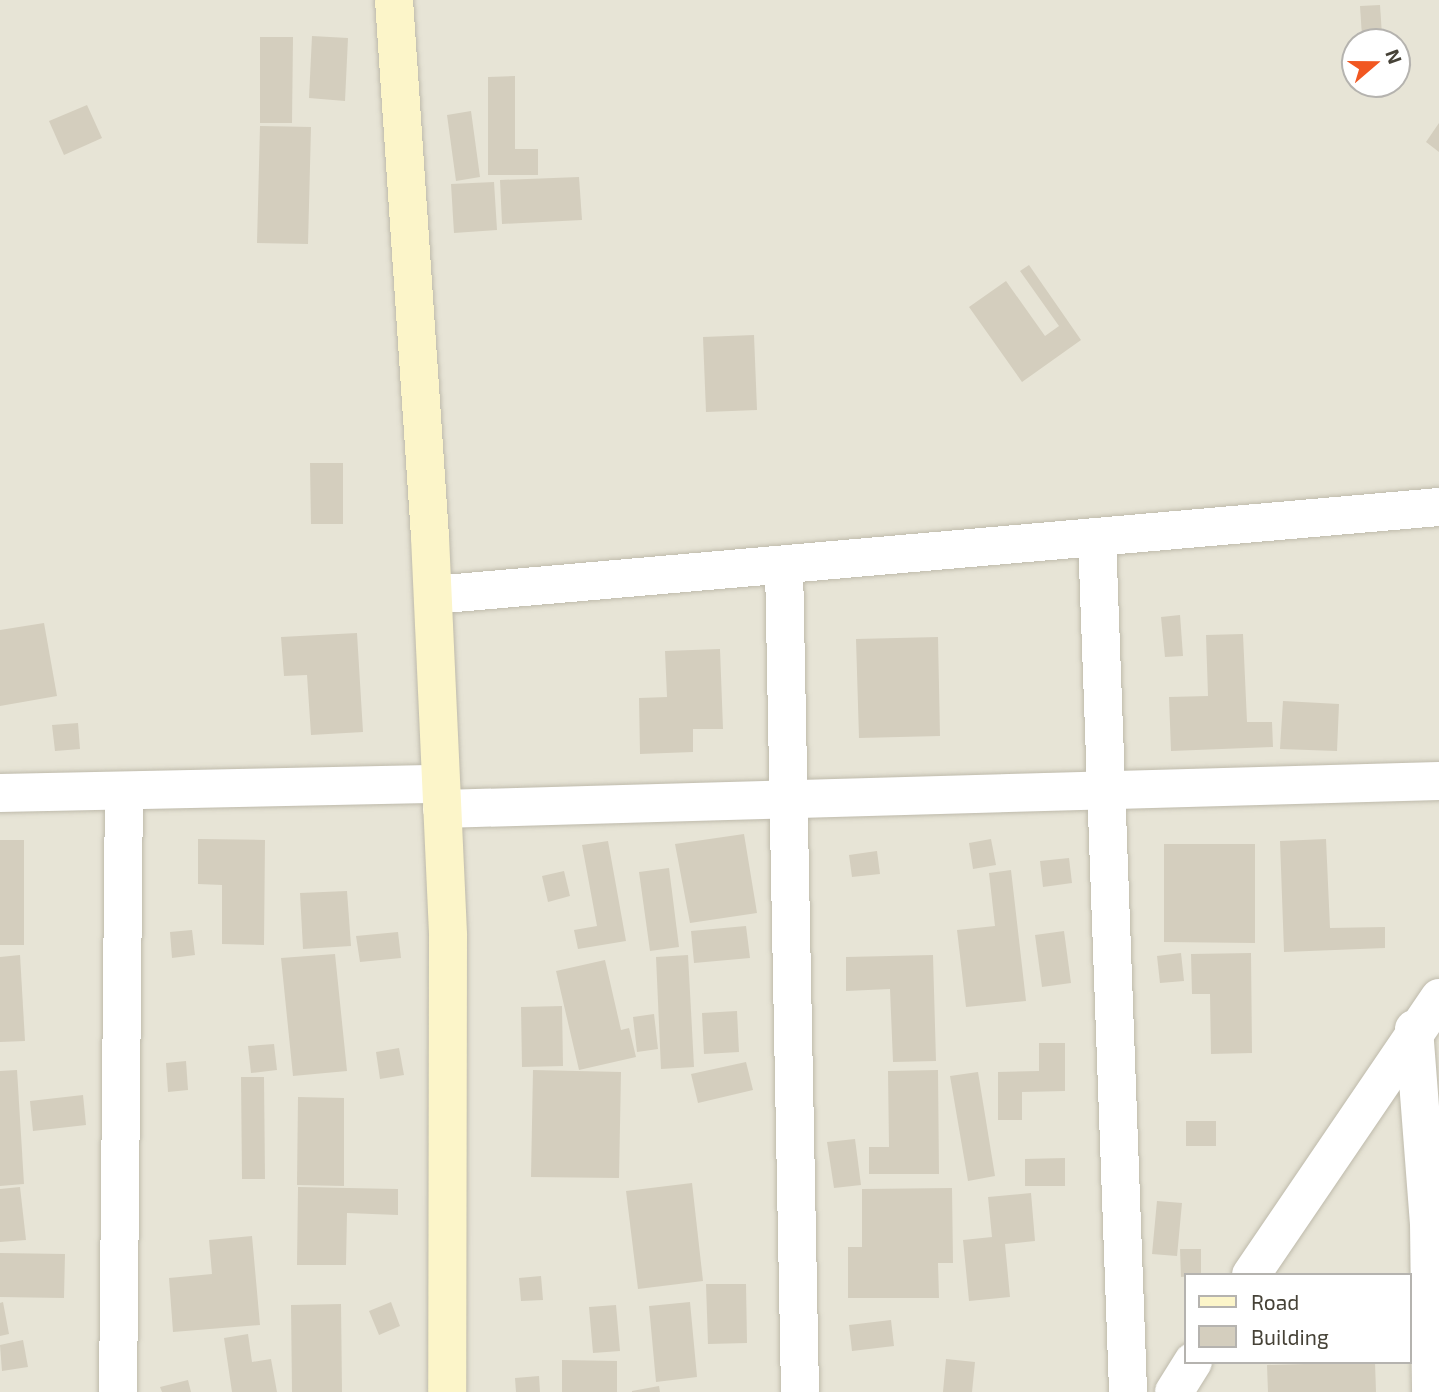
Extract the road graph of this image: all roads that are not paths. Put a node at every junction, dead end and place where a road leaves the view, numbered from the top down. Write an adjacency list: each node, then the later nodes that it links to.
1 (394, 0): 5 (street)
2 (1439, 507): 3 (street)
3 (1097, 537): 4 (street); 7 (street)
4 (784, 565): 5 (street); 11 (street)
5 (433, 595): 10 (street)
6 (1439, 781): 7 (street)
7 (1110, 790): 11 (street); 19 (street)
8 (124, 791): 9 (street); 10 (street); 16 (street)
9 (0, 793)
10 (441, 797): 11 (street); 17 (street)
11 (791, 799): 18 (street)
12 (1439, 998): 13 (street)
13 (1414, 1029): 14 (street); 21 (street)
14 (1252, 1273)
15 (1193, 1364): 20 (street)
16 (118, 1392)
17 (447, 1392)
18 (800, 1392)
19 (1128, 1392)
20 (1174, 1392)
21 (1431, 1392)

